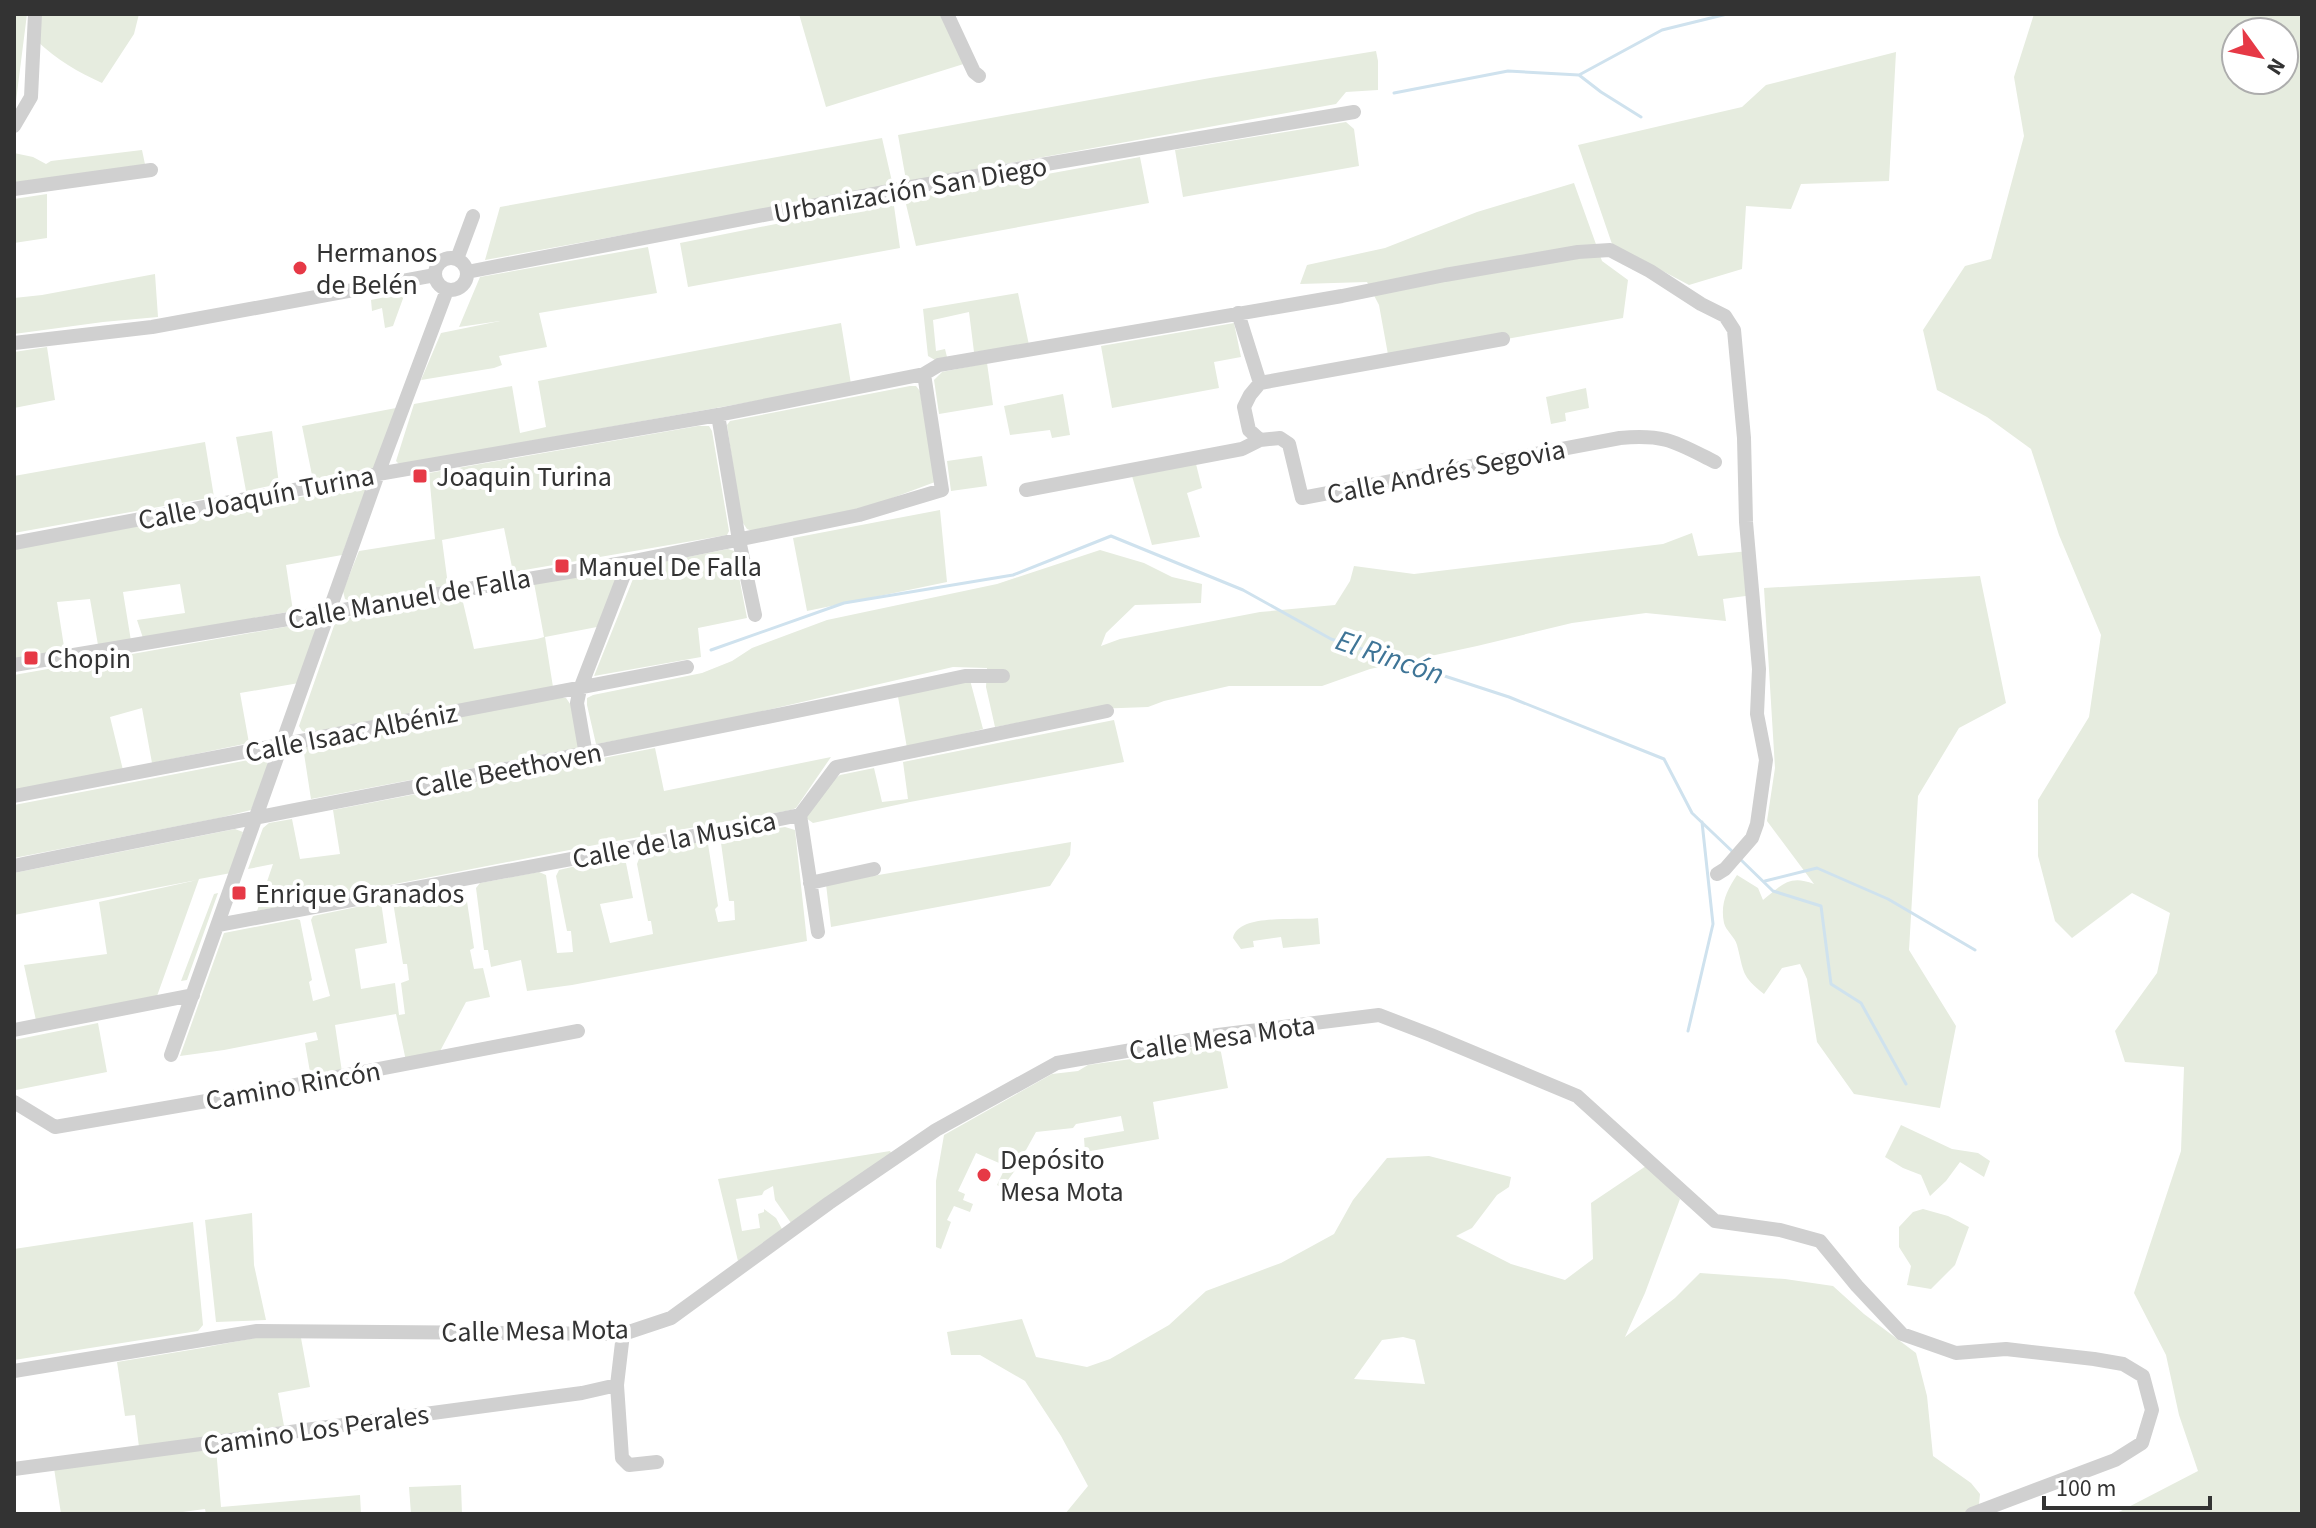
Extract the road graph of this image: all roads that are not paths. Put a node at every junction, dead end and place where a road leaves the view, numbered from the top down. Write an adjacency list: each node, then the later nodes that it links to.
1 (35, 14): 5 (street)
2 (947, 14): 3 (street)
3 (979, 76)
4 (1354, 112): 10 (street, Urbanización San Diego)
5 (14, 126)
6 (151, 170): 7 (street)
7 (14, 189)
8 (473, 216): 9 (street)
9 (457, 259): 10 (street); 11 (street)
10 (467, 272): 12 (street)
11 (435, 275): 12 (street); 15 (street)
12 (447, 290): 21 (street)
13 (1238, 313): 16 (street, Calle Joaquín Turina); 17 (street); 40 (street, Calle Joaquín Turina)
14 (1503, 339): 17 (street)
15 (14, 343)
16 (924, 374): 18 (street, Calle Joaquín Turina); 23 (street, Calle Manuel de Falla)
17 (1260, 383): 19 (street)
18 (718, 415): 21 (street, Calle Joaquín Turina); 23 (street)
19 (1260, 440): 20 (street, Calle Andrés Segovia); 22 (street)
20 (1715, 462)
21 (378, 474): 24 (street, Calle Joaquín Turina); 26 (street)
22 (1026, 490)
23 (739, 540): 25 (street, Calle Manuel de Falla); 27 (street)
24 (14, 543)
25 (629, 562): 26 (street, Calle Manuel de Falla); 31 (street)
26 (329, 612): 28 (street, Calle Manuel de Falla); 33 (street)
27 (755, 615)
28 (14, 665)
29 (687, 667): 31 (street, Calle Isaac Albéniz)
30 (1003, 676): 34 (street, Calle Beethoven)
31 (580, 689): 33 (street, Calle Isaac Albéniz); 34 (street)
32 (1107, 711): 36 (street, Calle de la Musica)
33 (282, 744): 35 (street, Calle Isaac Albéniz); 37 (street)
34 (586, 755): 37 (street, Calle Beethoven)
35 (14, 796)
36 (800, 815): 41 (street); 42 (street, Calle de la Musica)
37 (257, 816): 38 (street, Calle Beethoven); 42 (street)
38 (14, 866)
39 (874, 869): 41 (street)
40 (1717, 874)
41 (810, 883): 43 (street)
42 (218, 925): 44 (street)
43 (818, 932)
44 (193, 995): 45 (street); 47 (street)
45 (14, 1030)
46 (578, 1031): 48 (street, Camino Rincón)
47 (171, 1055)
48 (14, 1102)
49 (623, 1334): 50 (street, Calle Mesa Mota); 51 (street); 54 (street, Calle Mesa Mota)
50 (14, 1371)
51 (617, 1385): 52 (street); 53 (street, Camino Los Perales)
52 (657, 1462)
53 (14, 1469)
54 (1972, 1514)

